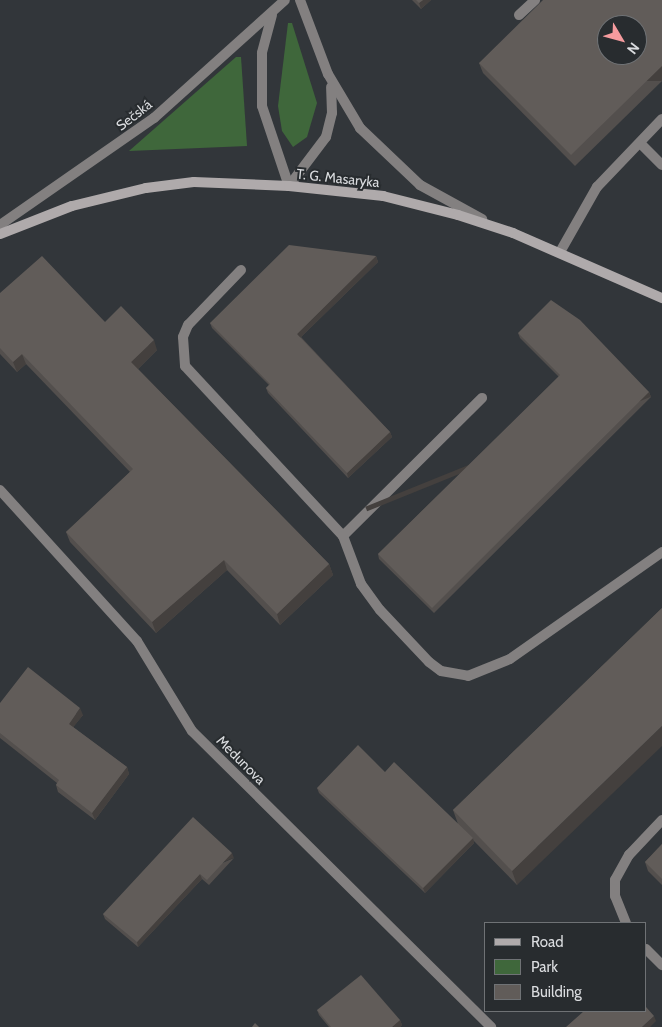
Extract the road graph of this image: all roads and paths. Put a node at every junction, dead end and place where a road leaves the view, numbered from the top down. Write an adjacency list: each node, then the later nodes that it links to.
1 (286, 0): 4 (street, Sečská)
2 (300, 0): 6 (street)
3 (535, 0): 5 (street)
4 (274, 11): 10 (street); 11 (street, Sečská)
5 (519, 15)
6 (328, 74): 10 (street); 12 (street)
7 (662, 119): 8 (street)
8 (640, 143): 9 (street); 14 (street)
9 (662, 165)
10 (289, 186): 12 (main road, T. G. Masaryka); 13 (main road, T. G. Masaryka)
11 (0, 225)
12 (513, 232): 14 (main road, T. G. Masaryka)
13 (0, 234)
14 (560, 252): 16 (main road, T. G. Masaryka)
15 (241, 270): 19 (street)
16 (662, 298)
17 (482, 398): 19 (street)
18 (0, 490): 25 (street, Medunova)
19 (343, 536): 20 (street)
20 (662, 552)
21 (662, 820): 22 (street)
22 (626, 922)
23 (647, 950): 24 (street)
24 (662, 965)
25 (490, 1027)

